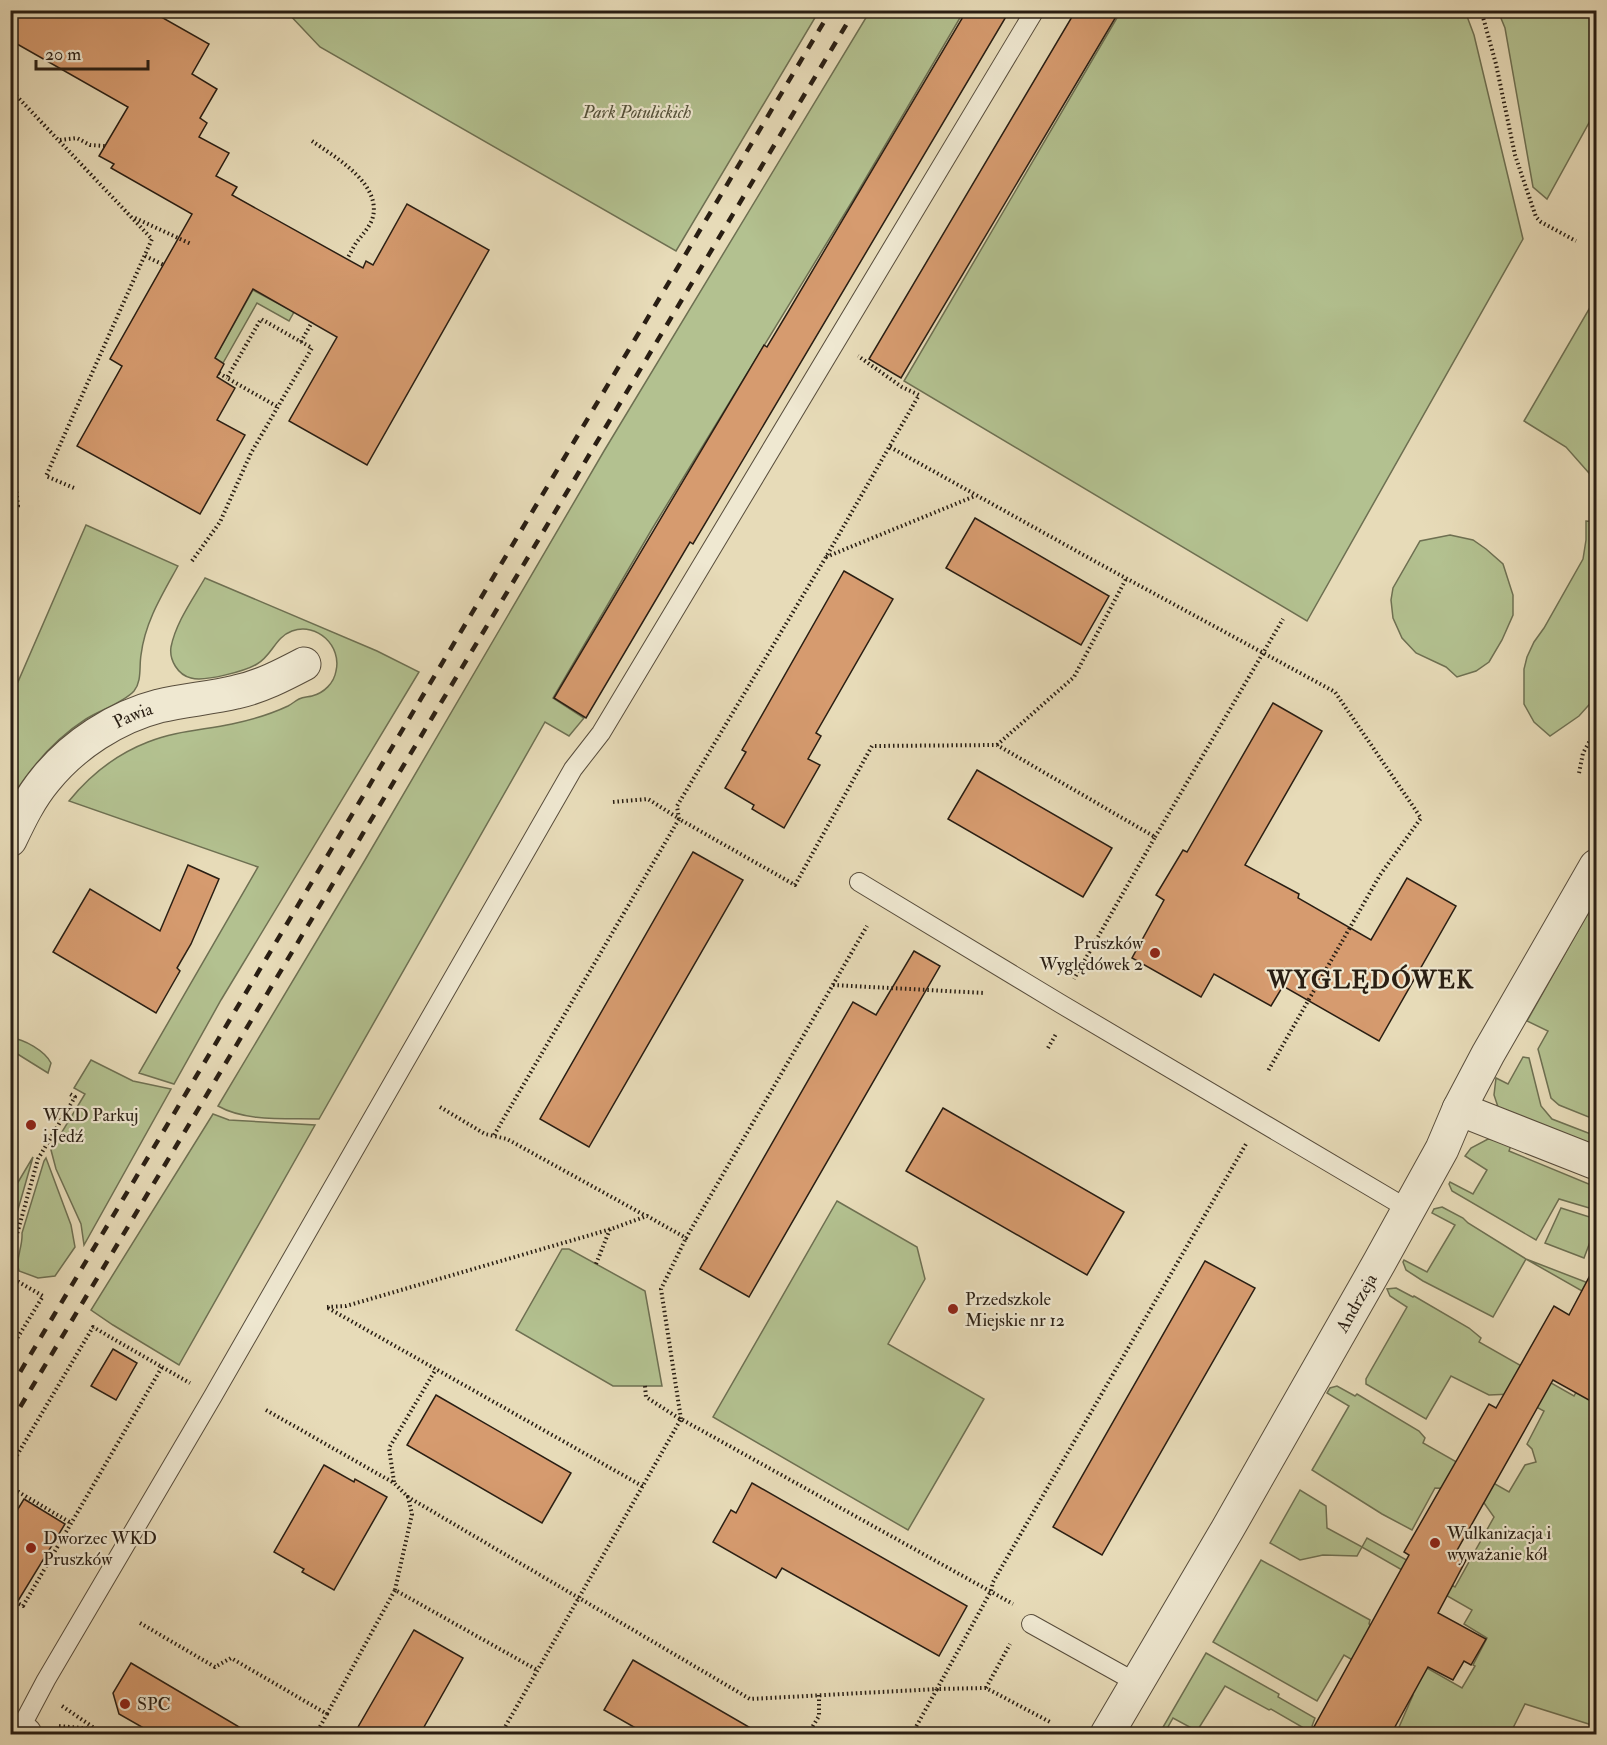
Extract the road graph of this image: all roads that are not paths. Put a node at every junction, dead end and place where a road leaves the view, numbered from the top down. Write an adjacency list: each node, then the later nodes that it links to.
1 (1035, 10): 11 (lane)
2 (304, 664): 3 (street, Pawia)
3 (10, 840)
4 (1596, 866): 6 (street, Andrzeja)
5 (859, 882): 8 (lane)
6 (1459, 1108): 7 (street); 8 (street, Andrzeja)
7 (1596, 1163)
8 (1408, 1209): 10 (street, Andrzeja)
9 (1029, 1618): 10 (lane)
10 (1137, 1683): 12 (street, Andrzeja)
11 (18, 1730)
12 (1107, 1734)

